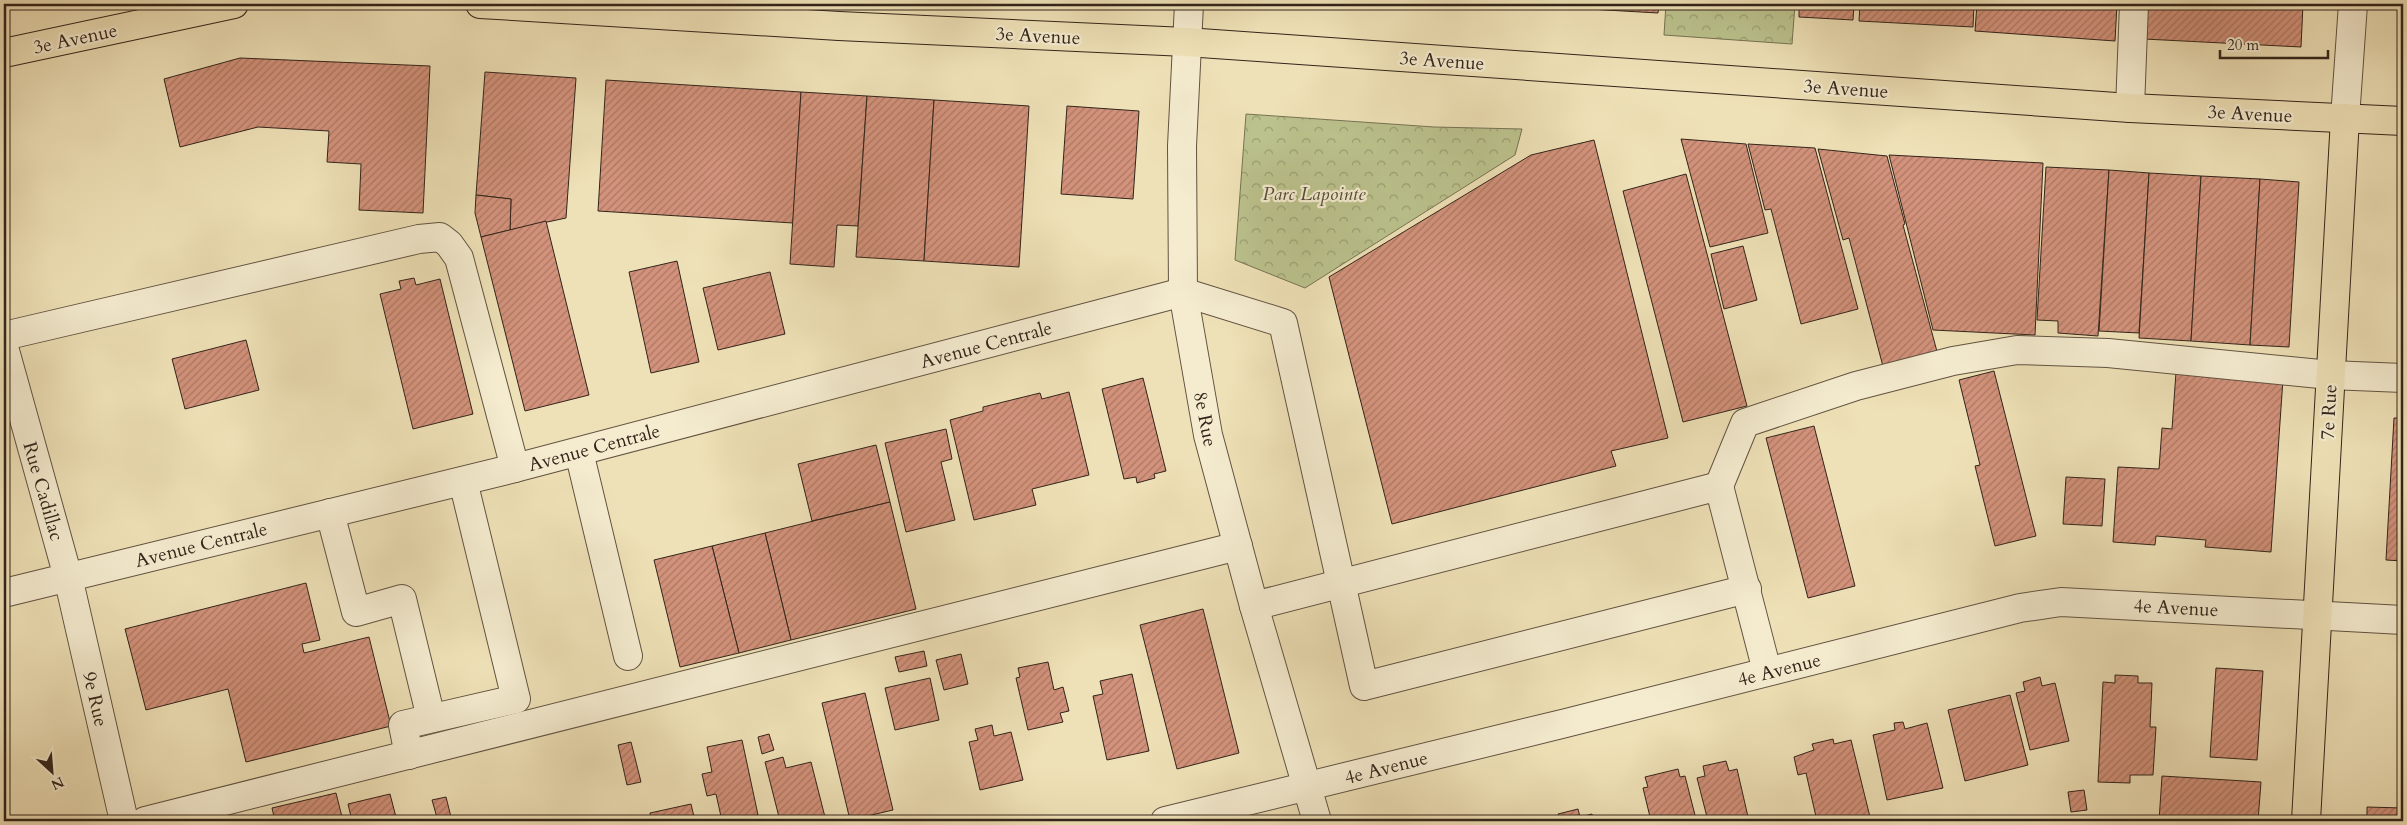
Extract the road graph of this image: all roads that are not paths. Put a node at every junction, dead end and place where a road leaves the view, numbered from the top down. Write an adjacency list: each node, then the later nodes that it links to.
1 (234, 4): 8 (main road, 3e Avenue)
2 (480, 4): 6 (main road, 3e Avenue)
3 (1189, 4): 7 (street, 8e Rue)
4 (2134, 4): 9 (street)
5 (2353, 4): 10 (street, 7e Rue)
6 (534, 5): 7 (main road, 3e Avenue)
7 (1186, 42): 9 (main road, 3e Avenue); 12 (street, 8e Rue)
8 (4, 53)
9 (2130, 108): 10 (main road, 3e Avenue)
10 (2344, 118): 11 (main road, 3e Avenue); 15 (main road, 7e Rue)
11 (2403, 121)
12 (1183, 292): 17 (street, Avenue Centrale); 22 (street, 8e Rue); 24 (street)
13 (4, 336): 18 (street)
14 (4, 347): 23 (street, Rue Cadillac)
15 (2330, 375): 16 (street); 20 (street); 28 (main road, 7e Rue)
16 (2403, 378)
17 (579, 452): 18 (street, Avenue Centrale); 30 (street)
18 (515, 468): 19 (street, Avenue Centrale)
19 (463, 481): 21 (street, Avenue Centrale); 32 (street)
20 (1719, 486): 24 (street); 25 (street)
21 (330, 513): 23 (street, Avenue Centrale); 32 (street)
22 (1238, 546): 27 (street, 8e Rue); 33 (street)
23 (68, 577): 26 (street, Avenue Centrale); 35 (street, 9e Rue)
24 (1340, 584): 25 (street); 27 (street)
25 (1746, 589): 31 (street)
26 (4, 593)
27 (1254, 606): 34 (street, 8e Rue)
28 (2317, 614): 29 (street, 4e Avenue); 31 (street, 4e Avenue); 39 (main road, 7e Rue)
29 (2403, 620)
30 (628, 656)
31 (1766, 672): 34 (street, 4e Avenue)
32 (431, 718): 33 (street)
33 (409, 755): 36 (street)
34 (1308, 786): 37 (street, 4e Avenue); 38 (street, 8e Rue)
35 (124, 821)
36 (145, 821)
37 (1165, 821)
38 (1317, 821)
39 (2306, 821)

